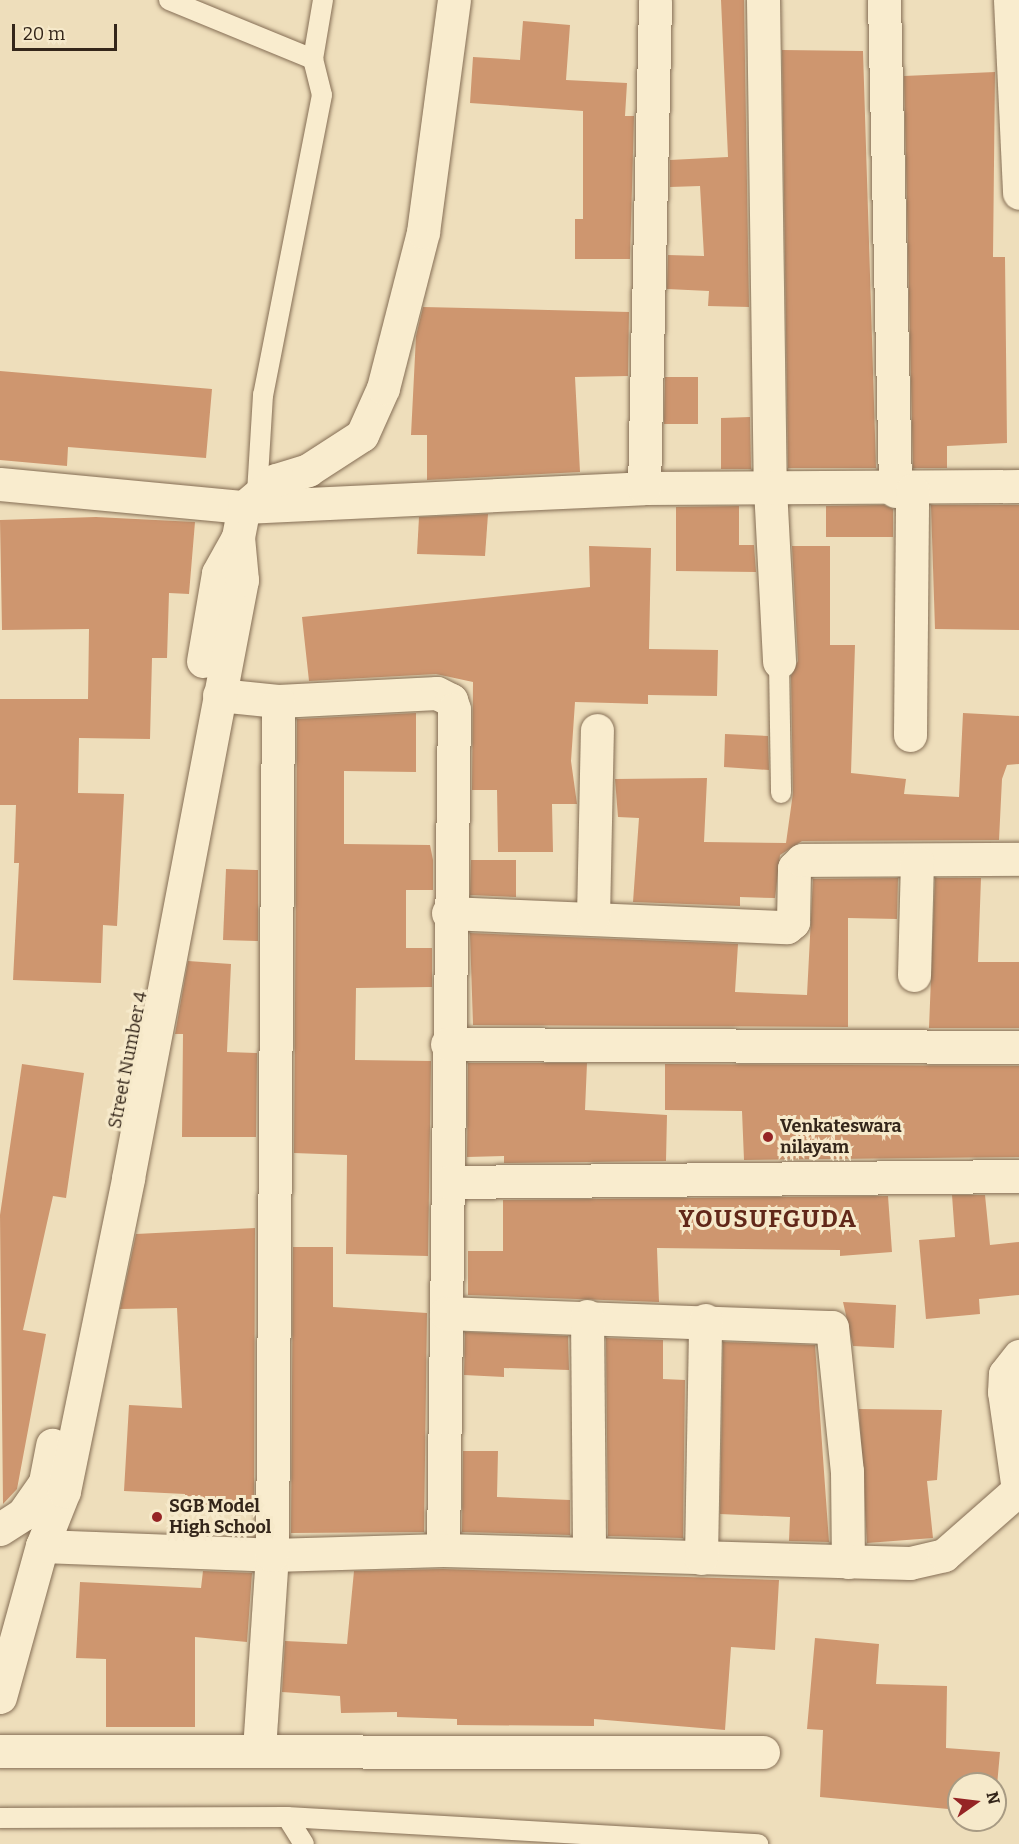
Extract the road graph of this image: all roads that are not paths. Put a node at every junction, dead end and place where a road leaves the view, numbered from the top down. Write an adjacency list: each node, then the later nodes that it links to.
1 (169, 0): 8 (lane)
2 (323, 0): 8 (lane)
3 (454, 0): 15 (street)
4 (763, 0): 13 (street)
5 (884, 0): 14 (street)
6 (1010, 0): 9 (street)
7 (655, 1): 12 (street)
8 (313, 59): 15 (lane)
9 (1019, 192)
10 (0, 484): 15 (street)
11 (1019, 486): 14 (street)
12 (644, 488): 13 (street); 15 (street)
13 (770, 488): 14 (street); 17 (street)
14 (903, 490): 21 (street)
15 (246, 512): 16 (street)
16 (230, 576): 18 (street, Street Number 4); 37 (street, Street Number 4)
17 (779, 662): 22 (lane)
18 (219, 694): 19 (street); 38 (street, Street Number 4)
19 (278, 701): 25 (street); 41 (street)
20 (597, 730): 26 (street)
21 (910, 735)
22 (781, 793)
23 (1019, 859): 24 (street)
24 (917, 862): 26 (street); 27 (street)
25 (448, 913): 26 (street); 28 (street)
26 (593, 917)
27 (914, 975)
28 (447, 1044): 29 (street); 31 (street)
29 (1019, 1047)
30 (1019, 1176): 31 (street)
31 (448, 1182): 32 (street)
32 (446, 1313): 33 (street); 39 (street)
33 (587, 1316): 34 (street); 40 (street)
34 (705, 1320): 42 (street); 43 (street)
35 (1019, 1356): 36 (street)
36 (1018, 1489): 43 (street)
37 (0, 1528)
38 (42, 1545): 41 (street); 44 (street, Street Number 4)
39 (443, 1550): 40 (street); 41 (street)
40 (590, 1554): 42 (street)
41 (272, 1555): 45 (street)
42 (701, 1558): 43 (street)
43 (849, 1562)
44 (0, 1697)
45 (259, 1750): 46 (street); 47 (street)
46 (0, 1751)
47 (763, 1752)
48 (287, 1817): 49 (lane); 50 (lane); 51 (lane)
49 (0, 1818)
50 (304, 1844)
51 (758, 1844)

